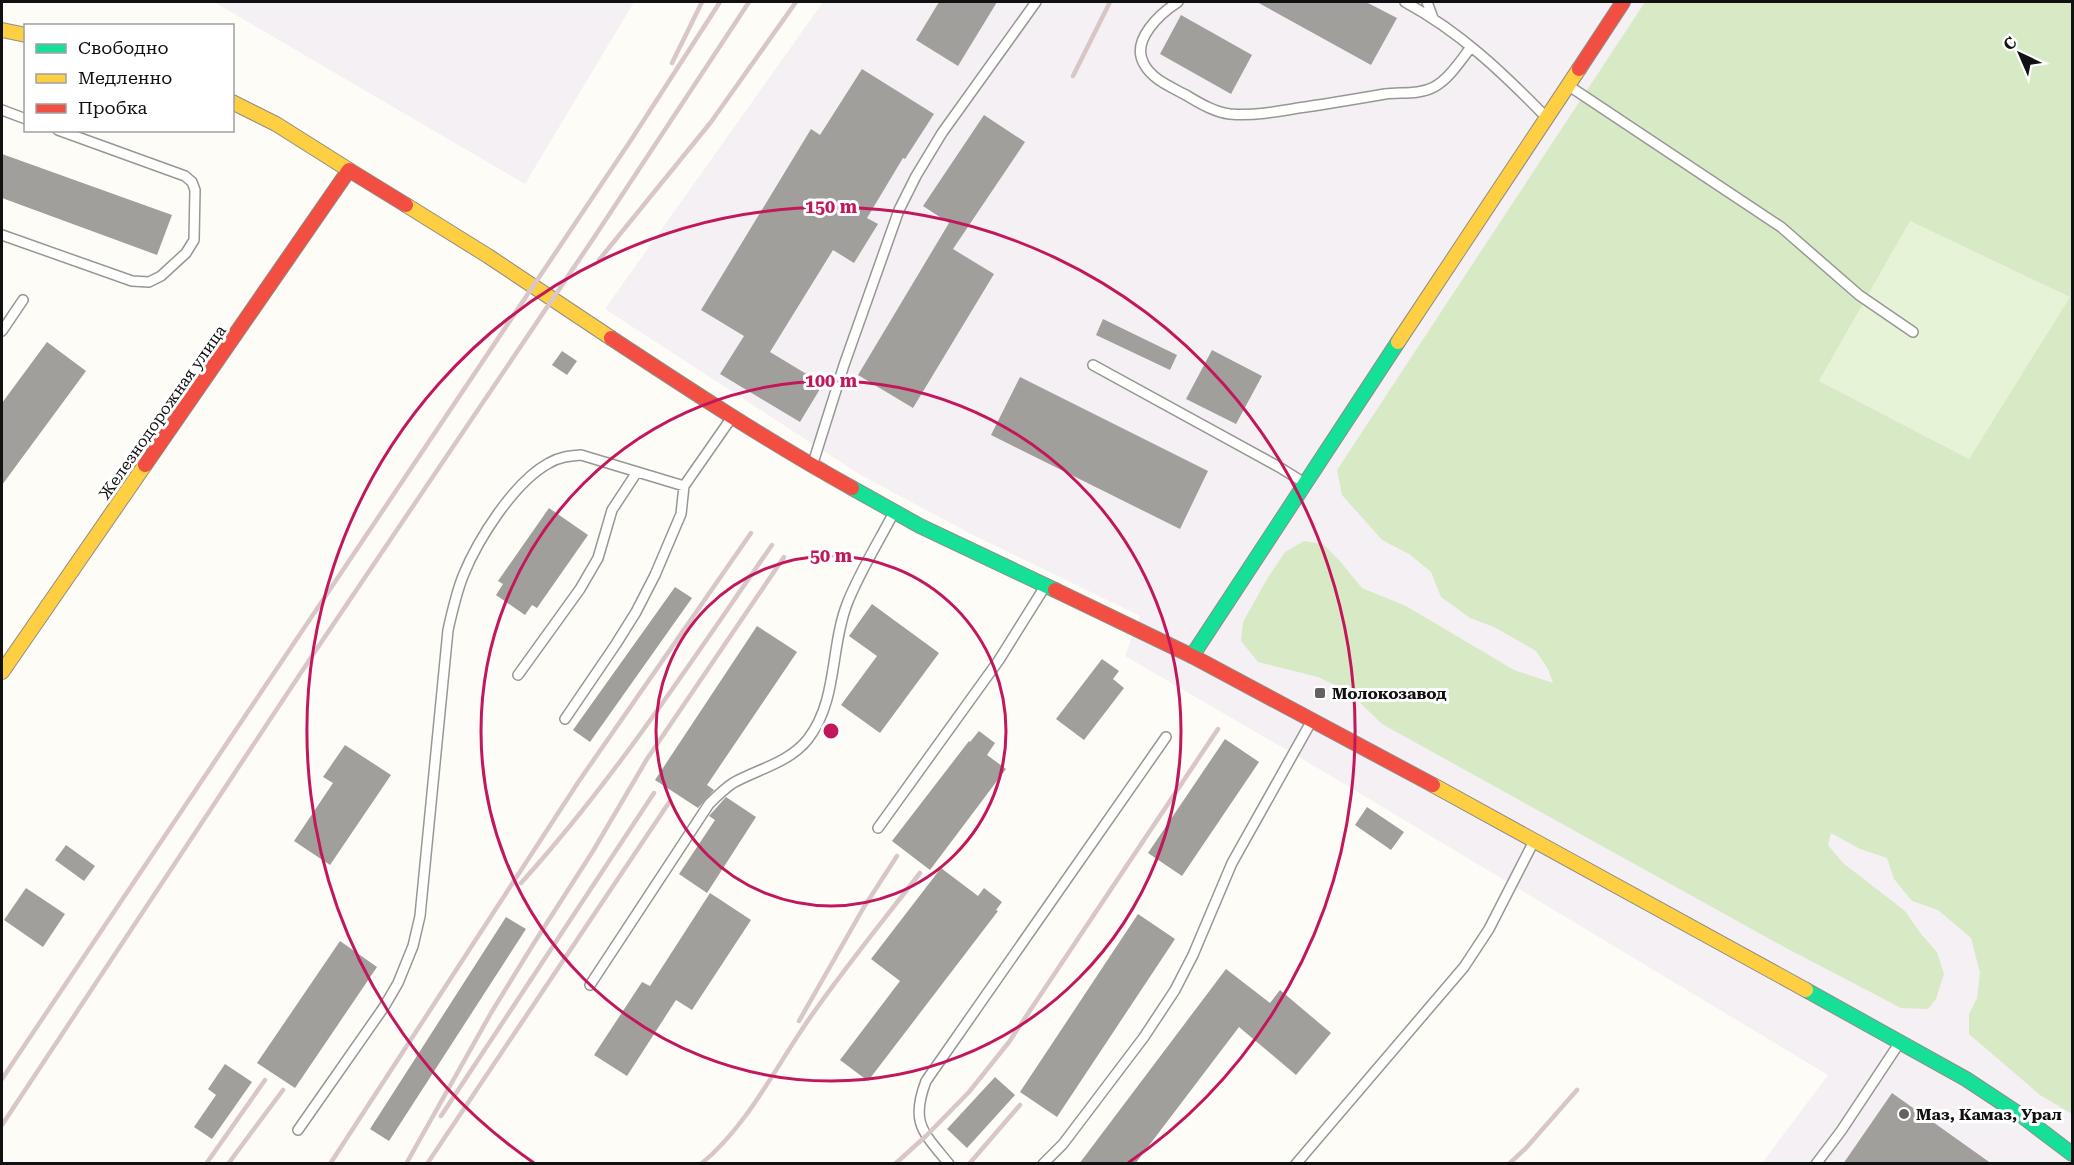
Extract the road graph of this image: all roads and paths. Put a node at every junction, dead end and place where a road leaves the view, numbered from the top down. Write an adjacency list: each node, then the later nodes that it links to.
1 (1036, 2): 23 (lane)
2 (1179, 2): 9 (lane)
3 (1405, 2): 6 (lane)
4 (1427, 2): 6 (lane)
5 (1623, 2): 10 (main road)
6 (1433, 18): 9 (lane)
7 (2, 30): 8 (main road)
8 (24, 35)
9 (1472, 47): 14 (lane)
10 (1568, 85): 14 (main road); 20 (lane)
11 (234, 103): 16 (main road)
12 (2, 110): 13 (lane)
13 (24, 118)
14 (1546, 118): 25 (main road)
15 (80, 134): 17 (lane)
16 (349, 170): 22 (main road); 30 (main road, Железнодорожная улица)
17 (2, 235)
18 (23, 300): 19 (lane)
19 (2, 331)
20 (1913, 332)
21 (1093, 365): 25 (lane)
22 (732, 417): 23 (main road); 26 (lane)
23 (812, 466): 27 (main road)
24 (637, 472): 26 (lane); 31 (lane); 39 (lane)
25 (1305, 483): 29 (main road)
26 (684, 486): 32 (lane)
27 (894, 512): 28 (main road); 37 (lane)
28 (1045, 586): 29 (main road); 35 (lane)
29 (1192, 656): 33 (main road)
30 (2, 672)
31 (518, 675)
32 (565, 718)
33 (1312, 719): 36 (main road); 42 (lane)
34 (1166, 737): 41 (lane)
35 (878, 828)
36 (1534, 840): 38 (main road); 43 (lane)
37 (590, 985)
38 (1900, 1041): 40 (main road); 44 (lane)
39 (298, 1130)
40 (2073, 1154)
41 (950, 1164)
42 (1043, 1164)
43 (1296, 1164)
44 (1816, 1164)

